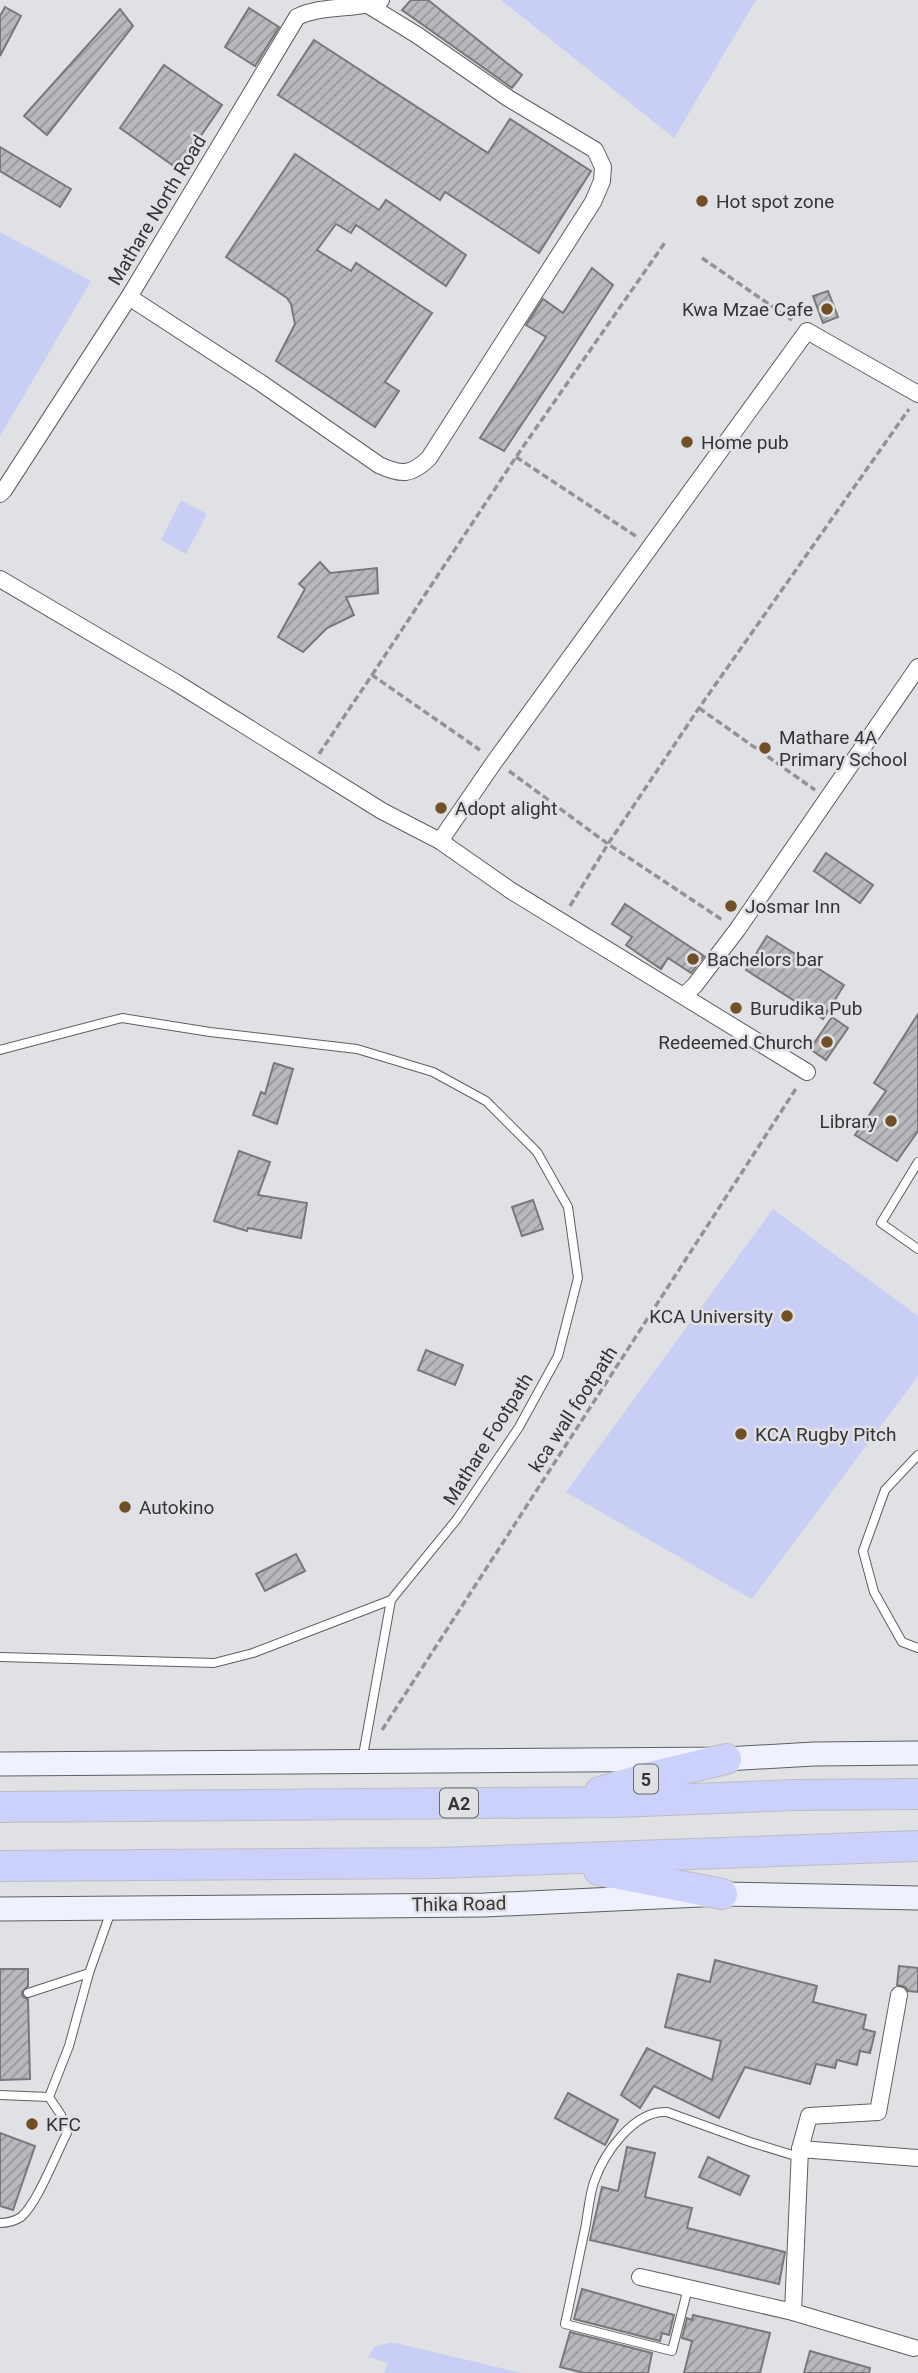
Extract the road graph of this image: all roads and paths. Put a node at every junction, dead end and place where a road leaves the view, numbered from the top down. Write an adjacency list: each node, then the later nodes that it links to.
1 (374, 3): 4 (street, Mathare North Road); 4 (street)
2 (666, 241): 7 (path)
3 (702, 258): 5 (path)
4 (129, 297): 8 (street, Mathare North Road)
5 (807, 331): 6 (street); 9 (street)
6 (914, 400): 13 (path)
7 (516, 457): 9 (path); 12 (path)
8 (0, 494)
9 (650, 545): 14 (street)
10 (0, 579): 15 (street)
11 (918, 667): 16 (street)
12 (372, 675): 14 (path); 15 (path)
13 (699, 708): 16 (path); 18 (path)
14 (495, 761): 17 (street); 18 (path)
15 (311, 768): 17 (street)
16 (828, 799): 20 (street)
17 (440, 841): 19 (street)
18 (608, 844): 19 (path); 20 (path)
19 (561, 920): 21 (street)
20 (737, 930): 21 (street)
21 (684, 996): 23 (street)
22 (0, 1050): 27 (lane, Mathare Footpath)
23 (807, 1072): 32 (path, kca wall footpath)
24 (918, 1162): 25 (lane)
25 (918, 1249)
26 (918, 1455): 28 (lane)
27 (391, 1600): 29 (lane); 32 (lane, Mathare Footpath)
28 (918, 1648)
29 (0, 1657)
30 (918, 1753): 31 (main road)
31 (726, 1759): 32 (main road); 35 (highway, 5)
32 (362, 1761): 33 (main road)
33 (0, 1764)
34 (918, 1794): 35 (highway, A2)
35 (567, 1803): 36 (highway, A2)
36 (0, 1807)
37 (918, 1846): 38 (highway)
38 (549, 1860): 39 (highway); 40 (highway)
39 (0, 1866)
40 (722, 1894): 41 (main road, Thika Road); 42 (main road, Thika Road)
41 (918, 1898)
42 (112, 1908): 43 (main road, Thika Road); 44 (lane)
43 (0, 1909)
44 (89, 1973): 45 (lane); 48 (lane)
45 (28, 1993)
46 (899, 1995): 49 (street)
47 (0, 2095): 48 (lane)
48 (49, 2097): 51 (lane)
49 (800, 2153): 50 (street); 53 (lane); 54 (street)
50 (918, 2158)
51 (0, 2223)
52 (640, 2277): 53 (street)
53 (688, 2288): 54 (street)
54 (793, 2312): 55 (street)
55 (914, 2348)

